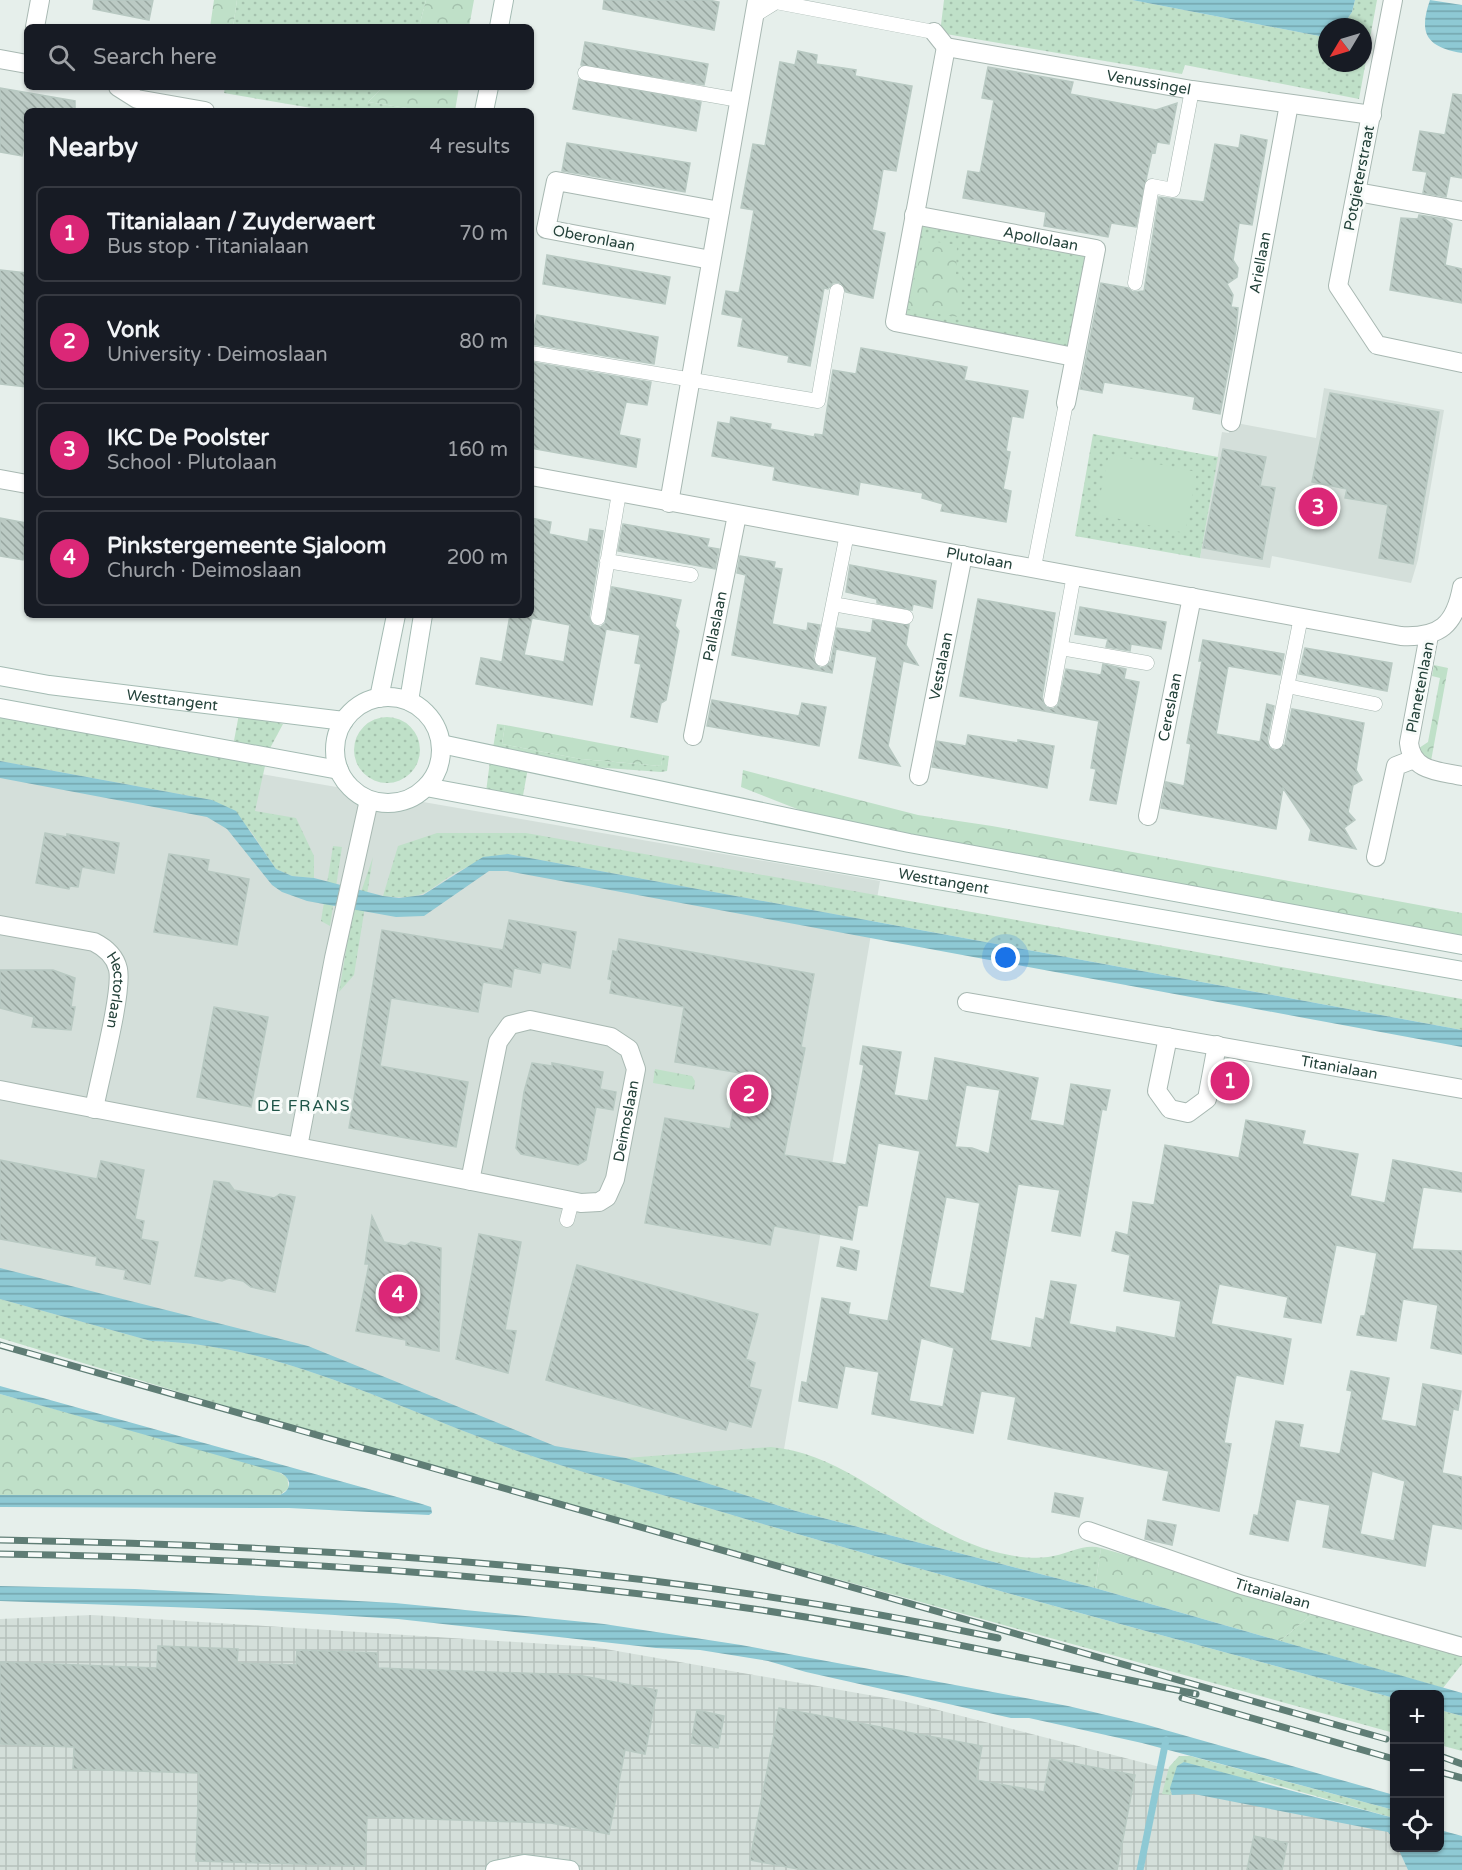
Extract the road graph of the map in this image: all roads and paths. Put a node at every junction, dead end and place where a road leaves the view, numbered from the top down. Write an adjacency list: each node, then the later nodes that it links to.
1 (40, 0): 5 (street)
2 (504, 0): 6 (street)
3 (1393, 0): 20 (street, Potgieterstraat)
4 (756, 8): 7 (lane); 15 (street)
5 (36, 24)
6 (500, 24)
7 (934, 32): 8 (street)
8 (946, 47): 14 (street, Venussingel); 24 (street)
9 (0, 59): 10 (street)
10 (24, 63)
11 (585, 73): 15 (lane)
12 (121, 90): 17 (street)
13 (488, 90): 19 (street)
14 (1192, 90): 16 (street, Venussingel); 26 (lane)
15 (739, 100): 22 (street)
16 (1289, 104): 20 (street, Venussingel); 33 (street, Ariellaan)
17 (136, 105): 18 (street)
18 (170, 108)
19 (485, 108)
20 (1372, 115): 21 (street, Potgieterstraat)
21 (1357, 192): 23 (street); 30 (street, Potgieterstraat)
22 (720, 211): 25 (street); 25 (street, Oberonlaan)
23 (1462, 211)
24 (914, 215): 29 (street); 29 (street, Apollolaan)
25 (711, 260): 31 (street)
26 (1135, 283)
27 (837, 291): 31 (lane)
28 (534, 353): 31 (lane)
29 (1074, 357): 32 (street, Apollolaan)
30 (1462, 363)
31 (690, 379): 38 (street)
32 (1066, 403): 43 (lane)
33 (1231, 422)
34 (534, 477): 37 (street, Plutolaan)
35 (0, 479): 36 (street)
36 (24, 483)
37 (619, 493): 38 (street, Plutolaan); 42 (lane)
38 (669, 502): 39 (street, Plutolaan)
39 (736, 515): 40 (street, Plutolaan); 66 (street, Pallaslaan)
40 (846, 534): 41 (street, Plutolaan); 48 (lane)
41 (963, 555): 43 (street, Plutolaan); 71 (street, Vestalaan)
42 (608, 561): 44 (lane); 53 (lane)
43 (1034, 567): 45 (street, Plutolaan)
44 (691, 575)
45 (1074, 575): 47 (street, Plutolaan); 55 (lane)
46 (1462, 587): 54 (street, Planetenlaan)
47 (1192, 597): 50 (street, Plutolaan); 75 (street, Cereslaan)
48 (833, 604): 49 (lane); 56 (lane)
49 (906, 617)
50 (1301, 617): 54 (street, Plutolaan); 59 (lane)
51 (395, 618): 60 (street)
52 (423, 618): 62 (street)
53 (598, 618)
54 (1429, 635): 69 (street, Planetenlaan)
55 (1061, 648): 57 (lane); 61 (lane)
56 (822, 659)
57 (1147, 663)
58 (0, 676): 65 (street, Westtangent)
59 (1287, 686): 63 (lane); 67 (lane)
60 (379, 698): 62 (street); 65 (street)
61 (1051, 700)
62 (409, 701): 68 (street)
63 (1375, 704)
64 (0, 708): 70 (street)
65 (344, 721): 70 (street)
66 (693, 736)
67 (1276, 742)
68 (441, 744): 73 (street); 78 (street, Westtangent)
69 (1414, 759): 72 (street); 76 (street)
70 (339, 771): 74 (street)
71 (919, 776)
72 (1462, 776)
73 (426, 787): 74 (street); 79 (street, Westtangent)
74 (369, 800): 86 (street)
75 (1148, 816)
76 (1376, 857)
77 (0, 925): 85 (street, Hectorlaan)
78 (1462, 945)
79 (1462, 971)
80 (967, 1002): 81 (street, Titanialaan)
81 (1168, 1037): 82 (street, Titanialaan); 82 (street)
82 (1217, 1045): 83 (street, Titanialaan)
83 (1462, 1089)
84 (0, 1090): 85 (street)
85 (94, 1108): 86 (street)
86 (298, 1147): 87 (street, Deimoslaan)
87 (470, 1181): 88 (street, Deimoslaan); 88 (street, Deimoslaan)
88 (572, 1201): 89 (lane)
89 (567, 1220)
90 (1088, 1531): 91 (street, Titanialaan)
91 (1462, 1647)
92 (495, 1870): 93 (street)
93 (570, 1870)

